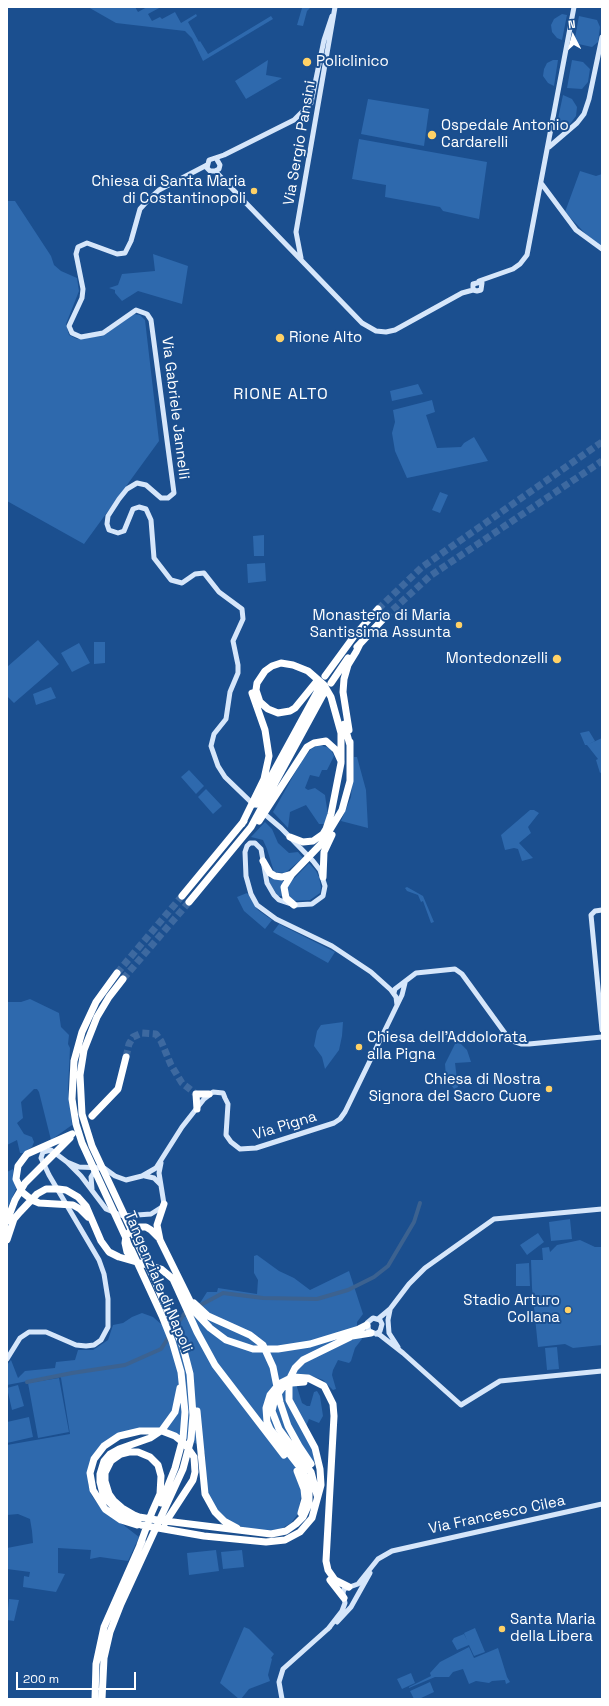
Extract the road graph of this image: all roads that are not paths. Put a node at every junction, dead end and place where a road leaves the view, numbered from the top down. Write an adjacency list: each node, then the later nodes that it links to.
1 (335, 7): 7 (main road); 12 (main road, Via Sergio Pansini)
2 (574, 7): 4 (main road)
3 (602, 37): 5 (main road)
4 (552, 130): 5 (main road); 6 (main road)
5 (564, 134): 6 (main road)
6 (548, 148): 10 (main road)
7 (216, 158): 8 (main road); 9 (main road)
8 (207, 167): 9 (main road); 30 (main road, Via Gabriele Jannelli)
9 (215, 172): 12 (main road)
10 (541, 183): 11 (main road); 13 (main road)
11 (602, 249)
12 (301, 259): 14 (main road)
13 (483, 281): 14 (main road); 14 (main road)
14 (473, 290)
15 (378, 609): 19 (highway)
16 (385, 617): 17 (highway)
17 (360, 644): 20 (highway); 23 (highway)
18 (314, 672): 22 (highway); 28 (highway); 28 (highway)
19 (324, 675)
20 (331, 682)
21 (326, 691): 29 (highway)
22 (333, 695): 23 (highway); 24 (highway)
23 (350, 745): 26 (highway)
24 (341, 764): 25 (highway); 29 (highway)
25 (335, 798): 27 (highway); 30 (highway)
26 (342, 810): 27 (highway); 33 (highway)
27 (333, 823): 32 (highway)
28 (242, 824): 34 (highway)
29 (251, 827): 35 (highway)
30 (290, 837): 33 (main road, Via Gabriele Jannelli)
31 (263, 861): 32 (highway); 36 (main road); 40 (main road)
32 (292, 874): 36 (highway)
33 (323, 877): 36 (main road)
34 (182, 896)
35 (189, 902)
36 (294, 905)
37 (602, 910): 41 (main road)
38 (117, 973): 49 (highway, Tangenziale di Napoli)
39 (121, 988): 44 (highway, Tangenziale di Napoli)
40 (398, 992): 42 (main road); 46 (main road, Via Pigna)
41 (602, 1030)
42 (602, 1037)
43 (93, 1041): 44 (highway)
44 (84, 1050): 72 (highway, Tangenziale di Napoli)
45 (126, 1057): 48 (highway)
46 (209, 1094): 47 (main road); 47 (highway)
47 (197, 1108): 50 (main road)
48 (92, 1116)
49 (74, 1134): 58 (highway); 59 (highway); 70 (highway, Tangenziale di Napoli)
50 (162, 1159): 53 (main road); 54 (main road)
51 (67, 1162): 52 (main road); 55 (main road); 73 (main road)
52 (101, 1167): 53 (main road); 55 (main road)
53 (142, 1176): 54 (main road)
54 (160, 1185): 56 (main road)
55 (95, 1194): 56 (main road)
56 (164, 1204): 61 (highway)
57 (602, 1210): 65 (main road)
58 (10, 1220): 59 (highway); 60 (highway)
59 (98, 1235): 62 (highway)
60 (7, 1240)
61 (160, 1240): 62 (highway); 63 (highway)
62 (142, 1263): 64 (highway)
63 (184, 1291): 67 (highway); 75 (highway)
64 (184, 1303): 69 (highway); 75 (highway)
65 (390, 1309): 66 (main road); 71 (main road)
66 (378, 1319): 67 (main road); 68 (main road)
67 (367, 1325): 68 (main road)
68 (373, 1333): 69 (highway); 71 (main road)
69 (350, 1337): 76 (highway)
70 (175, 1350): 78 (highway, Tangenziale di Napoli); 79 (highway)
71 (403, 1352): 74 (main road)
72 (186, 1356): 78 (highway, Tangenziale di Napoli); 80 (highway)
73 (7, 1359)
74 (602, 1371)
75 (304, 1467): 76 (highway); 80 (highway); 83 (highway)
76 (318, 1501): 79 (highway)
77 (602, 1504): 81 (main road, Via Francesco Cilea)
78 (160, 1508): 80 (highway); 82 (highway, Tangenziale di Napoli); 88 (highway, Tangenziale di Napoli)
79 (141, 1526): 82 (highway)
80 (253, 1533)
81 (397, 1549): 84 (main road, Via Francesco Cilea); 85 (main road, Via Francesco Cilea)
82 (146, 1552): 88 (highway, Tangenziale di Napoli)
83 (338, 1586): 84 (highway); 86 (highway)
84 (349, 1587): 85 (main road); 86 (main road, Via Francesco Cilea)
85 (358, 1594): 87 (main road, Via Francesco Cilea)
86 (344, 1598): 87 (main road, Via Francesco Cilea)
87 (328, 1629): 91 (main road, Via Francesco Cilea)
88 (102, 1648): 89 (highway, Tangenziale di Napoli); 90 (highway, Tangenziale di Napoli)
89 (95, 1699)
90 (102, 1699)
91 (282, 1699)

